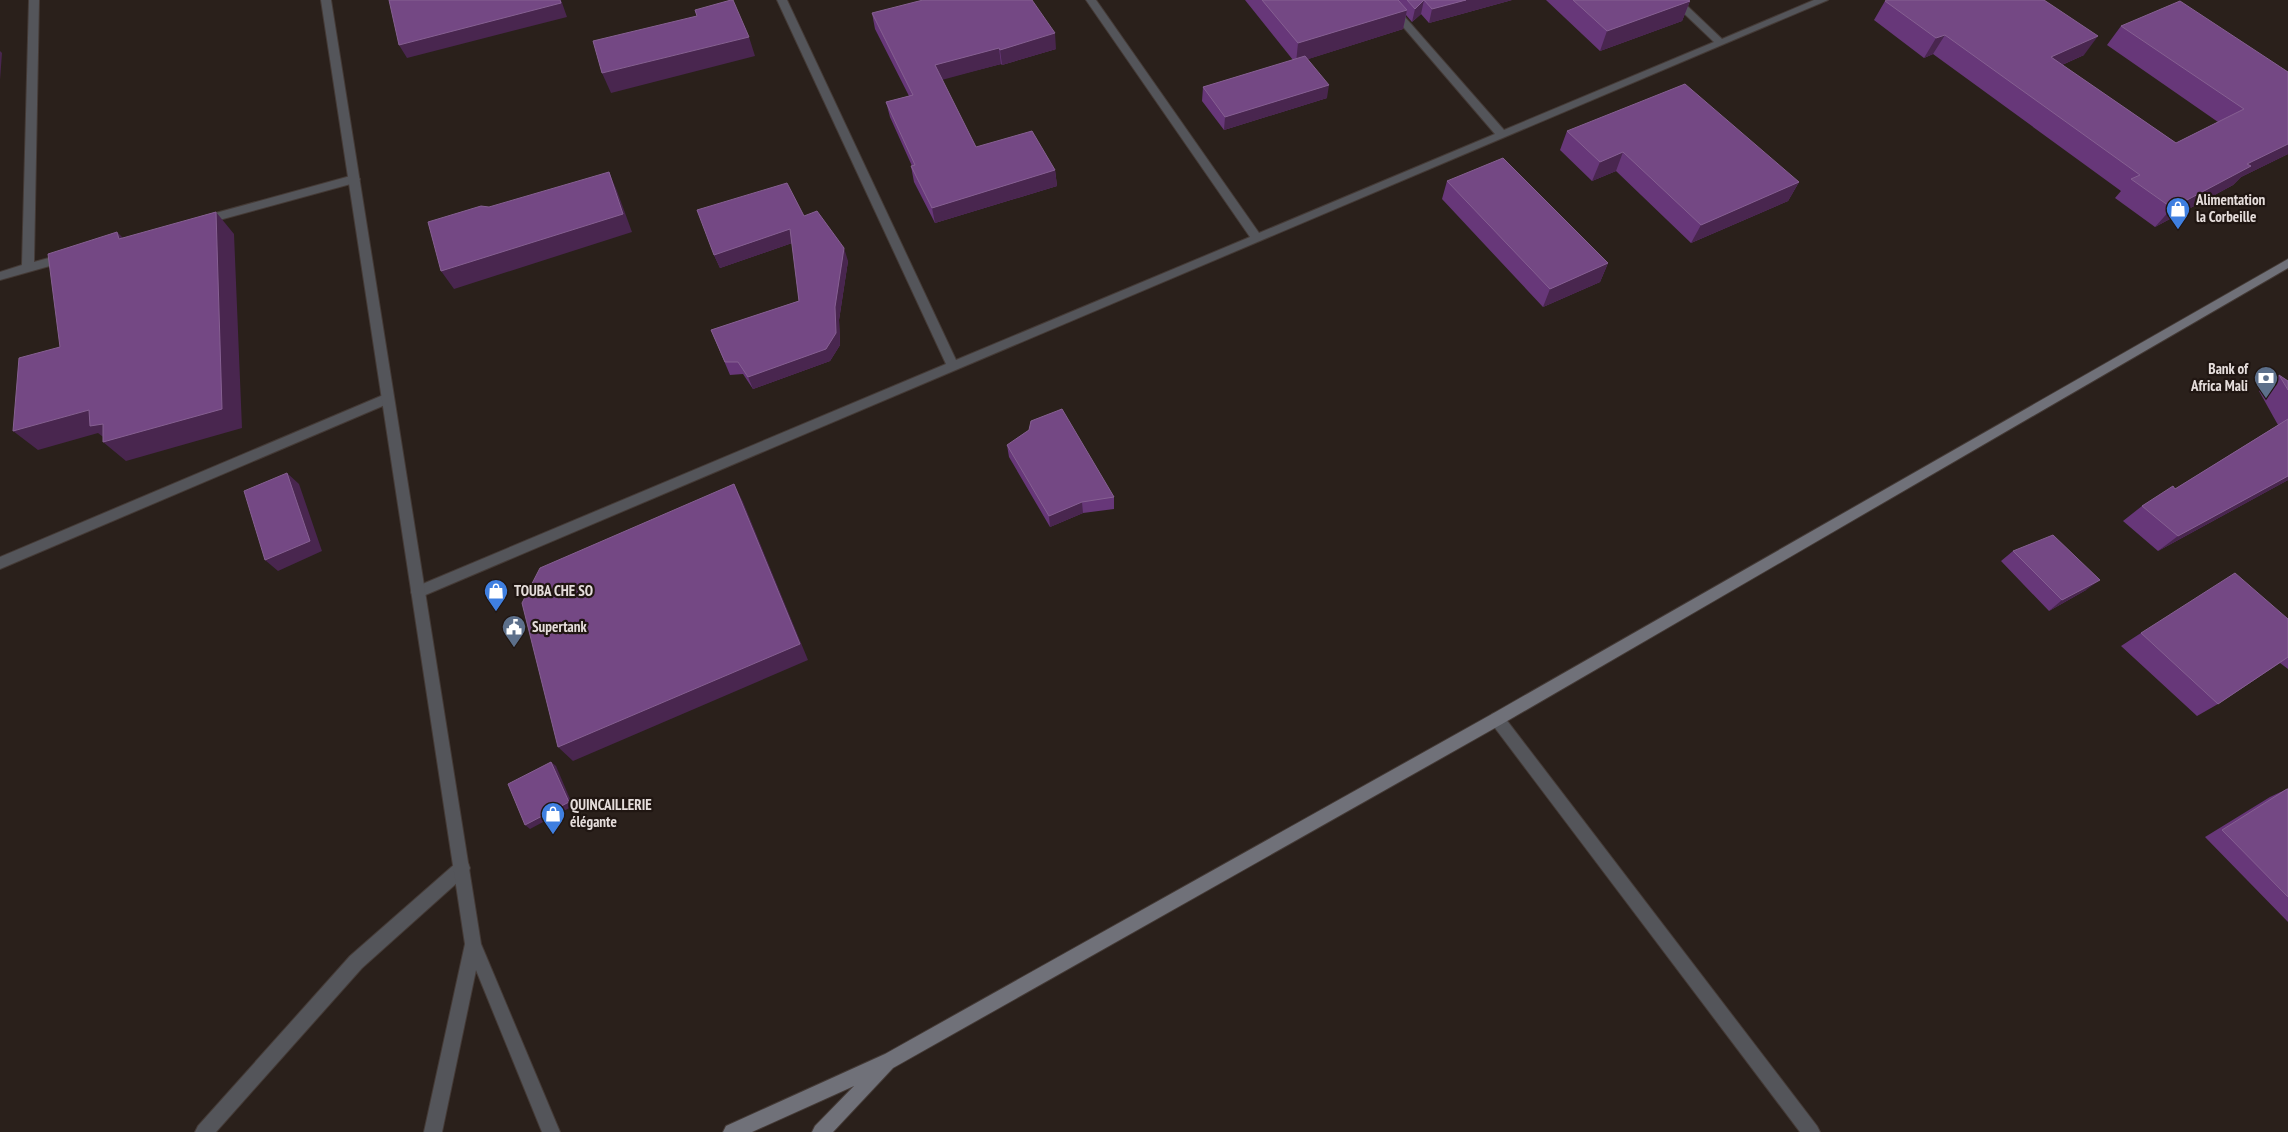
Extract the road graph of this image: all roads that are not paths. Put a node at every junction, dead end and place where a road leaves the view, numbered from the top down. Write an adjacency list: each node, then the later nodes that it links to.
1 (34, 0): 15 (street)
2 (326, 0): 10 (street)
3 (782, 0): 17 (street)
4 (1091, 0): 12 (street)
5 (1385, 0): 9 (street)
6 (1676, 0): 8 (street)
7 (1823, 0): 8 (street)
8 (1721, 43): 9 (street)
9 (1502, 135): 12 (street)
10 (354, 179): 11 (street); 18 (street)
11 (191, 224)
12 (1256, 238): 17 (street)
13 (76, 255): 15 (street)
14 (2288, 263): 21 (main road)
15 (28, 268): 16 (street)
16 (0, 276)
17 (953, 366): 20 (street)
18 (388, 398): 19 (street); 20 (street)
19 (0, 563)
20 (418, 592): 22 (street)
21 (1497, 719): 24 (main road); 30 (street)
22 (462, 868): 23 (street); 25 (street)
23 (473, 944): 26 (street); 27 (street)
24 (891, 1060): 28 (main road); 29 (main road)
25 (204, 1132)
26 (433, 1132)
27 (551, 1132)
28 (732, 1132)
29 (821, 1132)
30 (1811, 1132)

